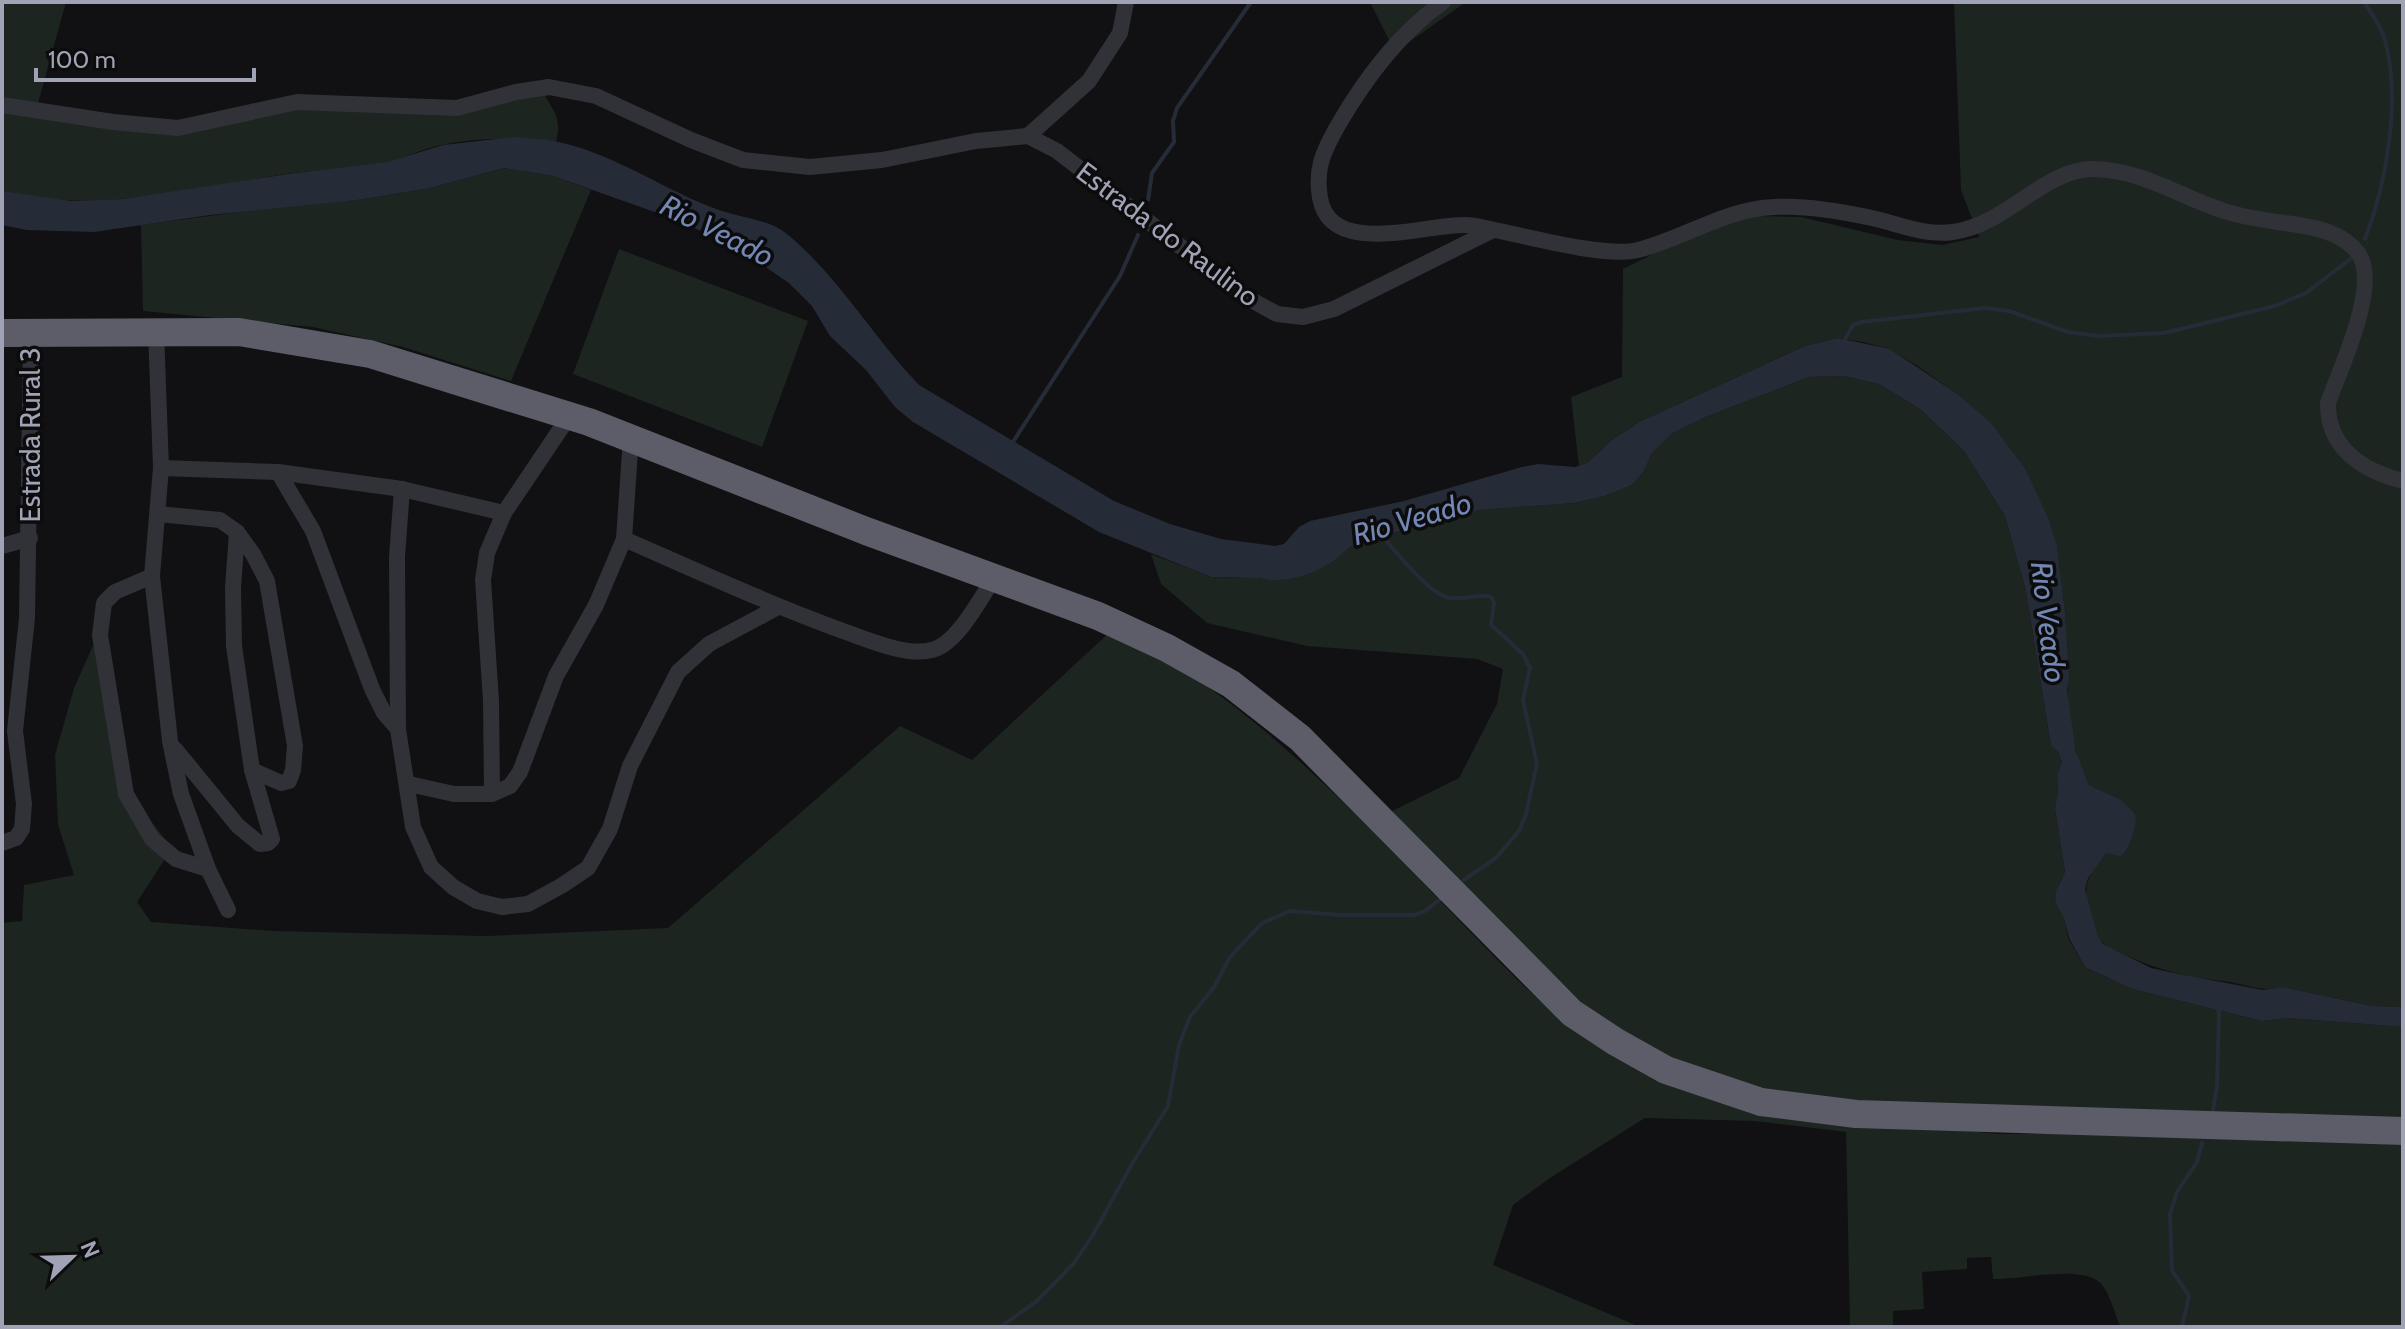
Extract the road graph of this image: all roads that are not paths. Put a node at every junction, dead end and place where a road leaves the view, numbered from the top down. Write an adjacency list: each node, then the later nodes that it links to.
1 (1126, 2): 4 (street)
2 (1443, 2): 5 (street)
3 (2, 105): 4 (street)
4 (1028, 136): 5 (street, Estrada do Raulino)
5 (1493, 230): 13 (street)
6 (156, 331): 7 (highway); 9 (highway); 11 (street)
7 (31, 332): 8 (highway); 18 (street, Estrada Rural 3)
8 (2, 333)
9 (570, 415): 10 (highway); 15 (street)
10 (631, 437): 19 (street); 22 (highway)
11 (161, 468): 12 (street); 16 (street)
12 (278, 472): 14 (street); 24 (street)
13 (2403, 481)
14 (402, 489): 15 (street); 24 (street)
15 (504, 513): 28 (street)
16 (158, 514): 17 (street); 21 (street)
17 (237, 532): 26 (street); 26 (street)
18 (30, 538): 20 (street, Estrada Rural 3); 29 (street, Estrada Rural 3)
19 (624, 539): 23 (street); 28 (street)
20 (2, 546)
21 (152, 576): 25 (street); 30 (street)
22 (994, 578): 23 (street); 32 (highway)
23 (778, 607): 27 (street)
24 (398, 729): 27 (street)
25 (170, 741): 26 (street); 30 (street)
26 (252, 770)
27 (409, 784): 28 (street)
28 (492, 794)
29 (2, 843)
30 (208, 869): 31 (street)
31 (228, 910)
32 (2403, 1131)

